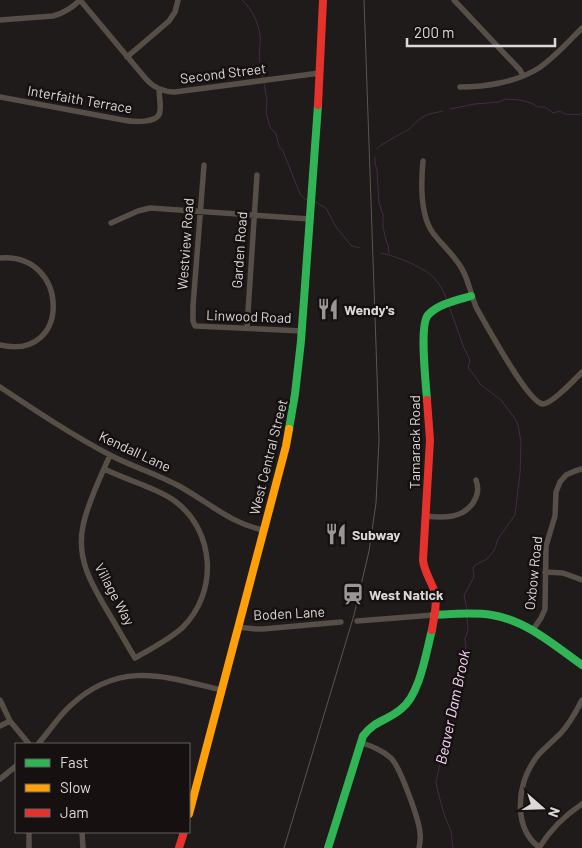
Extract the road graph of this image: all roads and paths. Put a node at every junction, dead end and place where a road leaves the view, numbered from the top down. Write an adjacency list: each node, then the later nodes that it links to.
1 (80, 0): 5 (street); 7 (street)
2 (178, 0): 7 (street)
3 (324, 0): 8 (main road, West Central Street)
4 (454, 0): 9 (street)
5 (0, 20)
6 (582, 28): 9 (street)
7 (128, 57): 11 (street)
8 (320, 73): 11 (street, Second Street); 18 (main road, West Central Street)
9 (523, 76): 10 (street)
10 (460, 87)
11 (159, 89): 12 (street, Interfaith Terrace)
12 (0, 97)
13 (423, 161): 21 (street)
14 (204, 165): 16 (street, Westview Road)
15 (257, 175): 17 (street, Garden Road)
16 (200, 212): 17 (street); 19 (street); 22 (street, Westview Road)
17 (254, 215): 18 (street); 23 (street, Garden Road)
18 (310, 219): 24 (main road, West Central Street)
19 (111, 223)
20 (0, 258): 25 (street)
21 (471, 296): 26 (street); 32 (main road, Tamarack Road)
22 (195, 326): 23 (street, Linwood Road)
23 (246, 328): 24 (street, Linwood Road)
24 (302, 331): 33 (main road, West Central Street)
25 (0, 345)
26 (582, 372)
27 (0, 387): 28 (street, Kendall Lane)
28 (110, 455): 29 (street, Village Way); 33 (street, Kendall Lane)
29 (104, 469): 29 (street, Village Way)
30 (582, 469): 34 (street, Oxbow Road)
31 (476, 480): 32 (street)
32 (425, 516): 36 (main road, Tamarack Road)
33 (263, 530): 39 (main road, West Central Street)
34 (546, 572): 35 (street); 40 (street, Oxbow Road)
35 (582, 580)
36 (434, 616): 37 (street); 40 (main road); 47 (main road, Tamarack Road)
37 (357, 621)
38 (341, 622): 39 (street, Boden Lane)
39 (238, 627): 42 (main road, West Central Street)
40 (532, 631): 41 (main road)
41 (582, 665)
42 (221, 690): 49 (street); 53 (main road, West Central Street)
43 (0, 700): 45 (street)
44 (582, 700): 62 (street)
45 (10, 722): 46 (street); 48 (street)
46 (0, 726)
47 (360, 742): 60 (main road); 61 (street)
48 (28, 743)
49 (39, 743)
50 (15, 767): 51 (street)
51 (0, 779)
52 (582, 804): 62 (street)
53 (190, 810)
54 (29, 833): 57 (street)
55 (82, 833): 58 (street)
56 (184, 833): 59 (main road)
57 (29, 848)
58 (82, 848)
59 (179, 848)
60 (328, 848)
61 (419, 848)
62 (539, 848)

